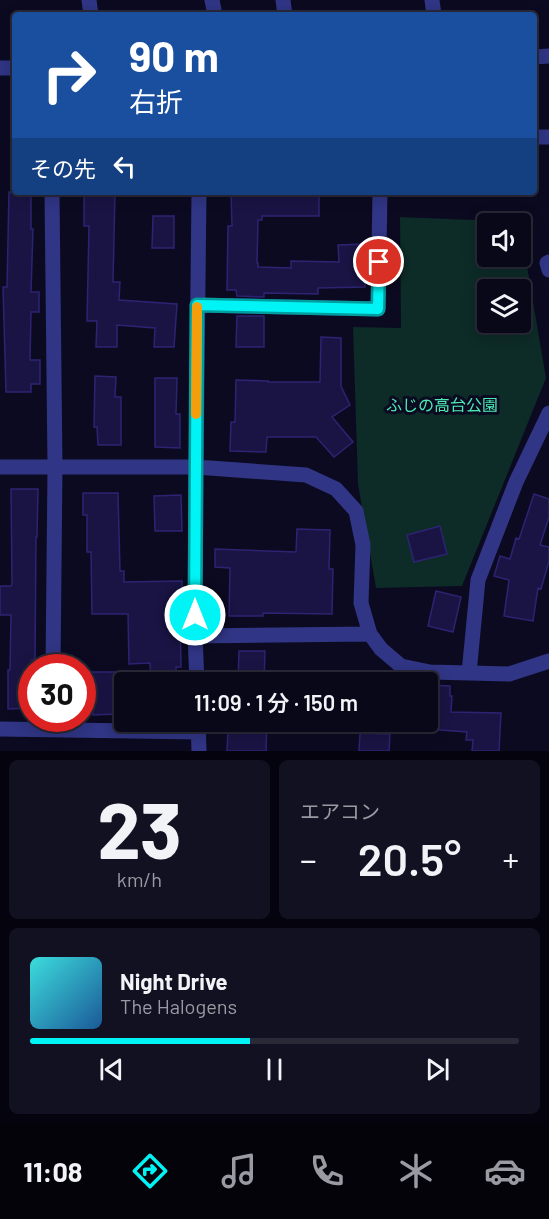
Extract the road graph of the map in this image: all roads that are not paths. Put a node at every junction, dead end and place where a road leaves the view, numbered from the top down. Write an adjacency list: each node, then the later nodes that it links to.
1 (52, 195): 9 (street)
2 (199, 195): 6 (street)
3 (380, 195): 6 (street)
4 (549, 262): 5 (street)
5 (549, 270)
6 (197, 305): 10 (street)
7 (549, 413): 16 (street)
8 (0, 467): 9 (street)
9 (55, 467): 10 (street); 13 (street)
10 (196, 467): 11 (street); 12 (street)
11 (370, 634): 12 (street); 16 (street)
12 (195, 636): 15 (street)
13 (53, 654)
14 (549, 661): 16 (street)
15 (197, 672)
16 (469, 673)
17 (96, 726): 18 (street)
18 (114, 726)
19 (18, 728): 20 (street)
20 (0, 729)
21 (199, 732): 22 (street)
22 (199, 751)

